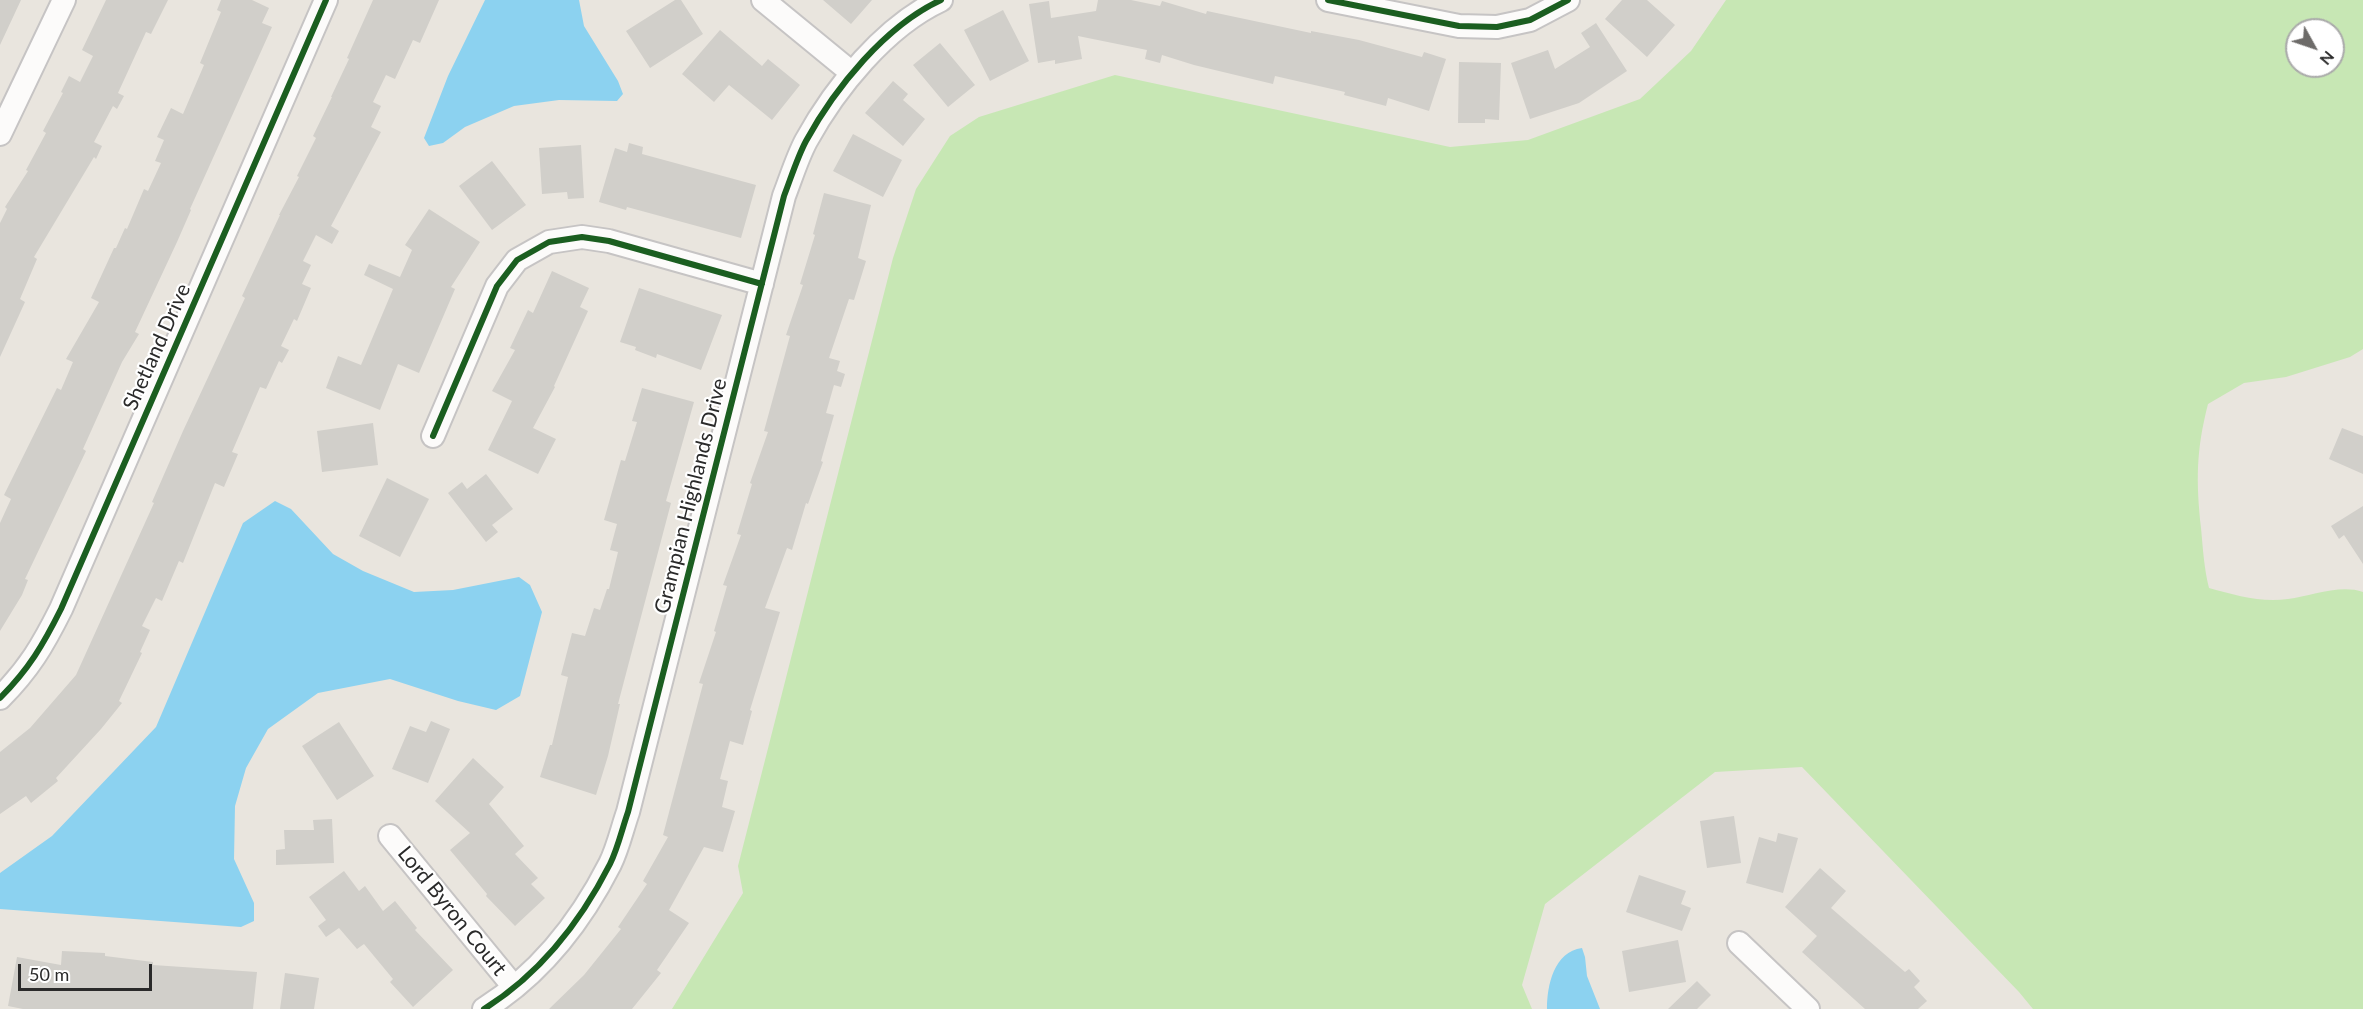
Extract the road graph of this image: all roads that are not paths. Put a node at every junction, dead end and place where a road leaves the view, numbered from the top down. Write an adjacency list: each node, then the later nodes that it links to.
1 (64, 0): 8 (street)
2 (326, 0): 11 (street, Shetland Drive)
3 (764, 0): 7 (street)
4 (941, 0): 7 (street, Grampian Highlands Drive)
5 (1328, 0): 6 (street)
6 (1568, 0)
7 (852, 73): 9 (street, Grampian Highlands Drive)
8 (0, 134)
9 (762, 284): 10 (street); 14 (street, Grampian Highlands Drive)
10 (433, 436)
11 (0, 698)
12 (390, 836): 14 (street, Lord Byron Court)
13 (1739, 943): 16 (street)
14 (514, 987): 15 (street, Grampian Highlands Drive)
15 (484, 1009)
16 (1808, 1009)

